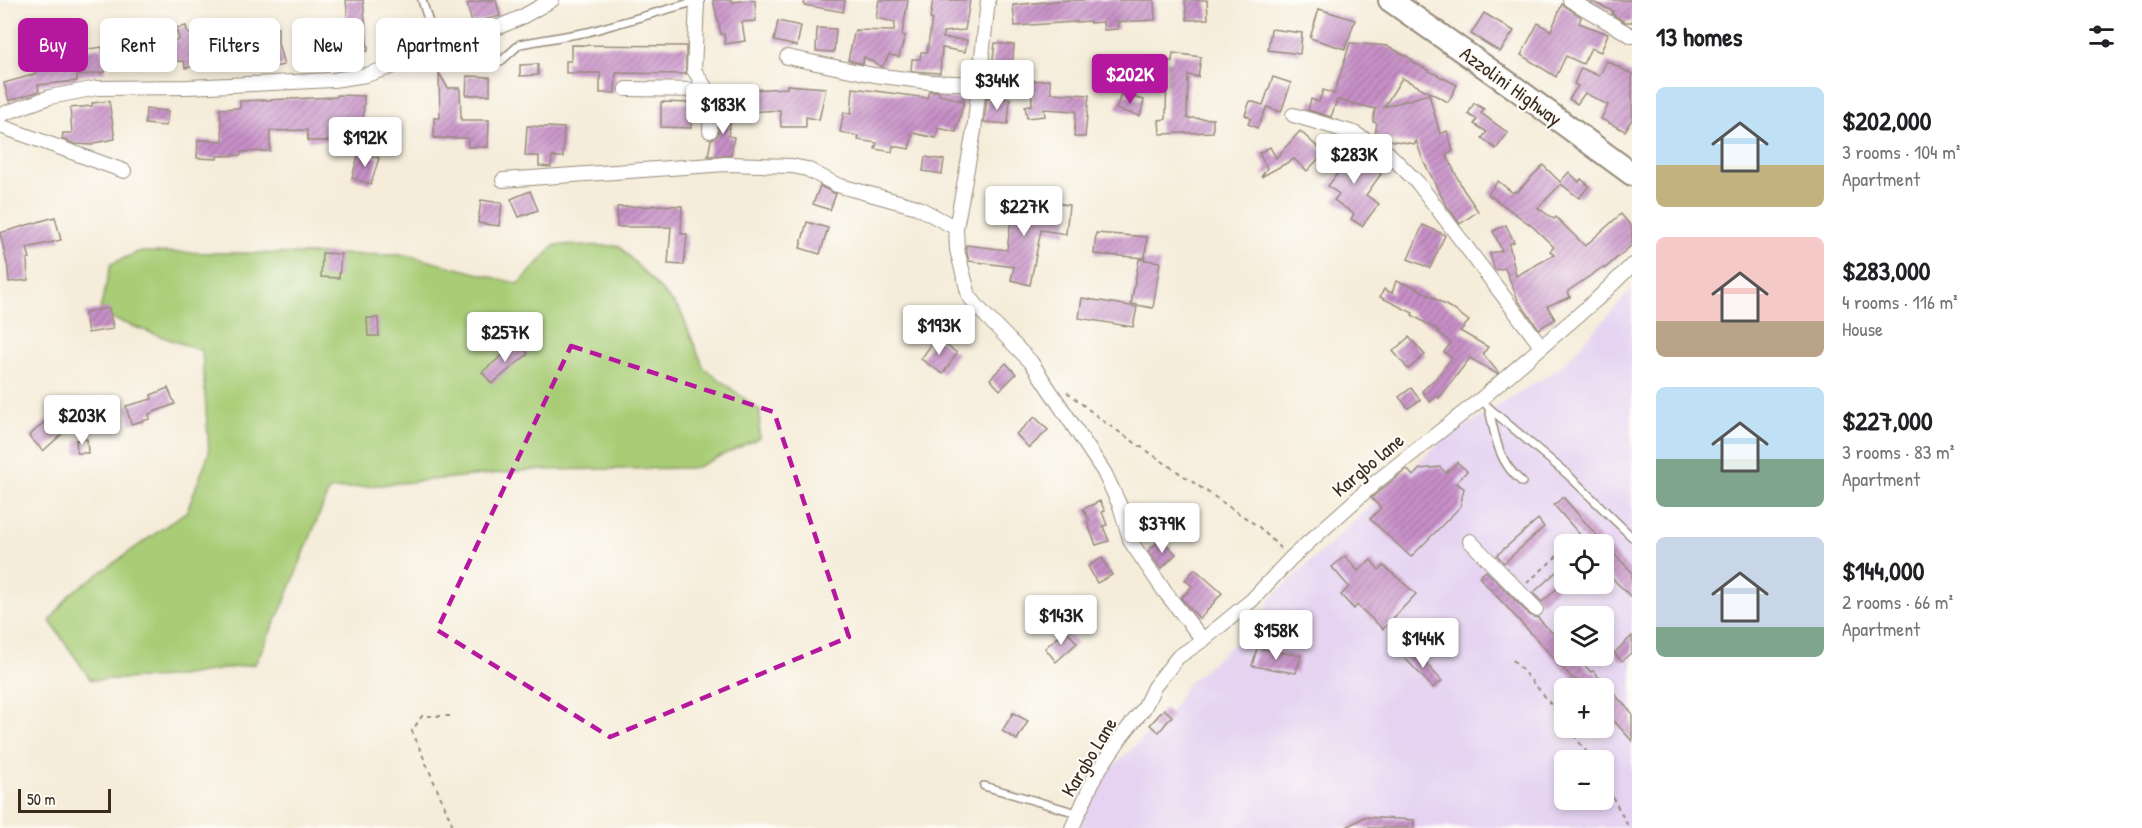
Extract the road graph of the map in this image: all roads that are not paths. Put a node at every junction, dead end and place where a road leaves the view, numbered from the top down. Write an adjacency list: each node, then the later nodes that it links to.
1 (422, 0): 7 (lane)
2 (552, 0): 8 (street)
3 (988, 0): 13 (street)
4 (1390, 0): 21 (main road, Azzolini Highway)
5 (1570, 0): 9 (street)
6 (697, 1): 11 (lane); 15 (street)
7 (428, 18)
8 (500, 26)
9 (1632, 36)
10 (788, 57): 13 (street)
11 (500, 63)
12 (376, 72): 16 (street)
13 (979, 84): 23 (street)
14 (626, 89): 15 (street)
15 (707, 90): 19 (street)
16 (0, 115)
17 (1293, 115): 25 (street)
18 (0, 126): 20 (street)
19 (710, 131)
20 (124, 171)
21 (1632, 174)
22 (503, 180): 23 (street)
23 (957, 228): 31 (street)
24 (1632, 266): 25 (street, Kargbo lane)
25 (1541, 346): 26 (street, Kargbo lane)
26 (1485, 403): 27 (lane); 28 (lane); 31 (street, Kargbo lane)
27 (1522, 482)
28 (1632, 537)
29 (1470, 541): 30 (street)
30 (1536, 609)
31 (1203, 640): 32 (street, Kargbo lane)
32 (1144, 708): 34 (street, Kargbo Lane)
33 (984, 786): 34 (lane)
34 (1077, 813): 35 (street, Kargbo Lane)
35 (1072, 828)

